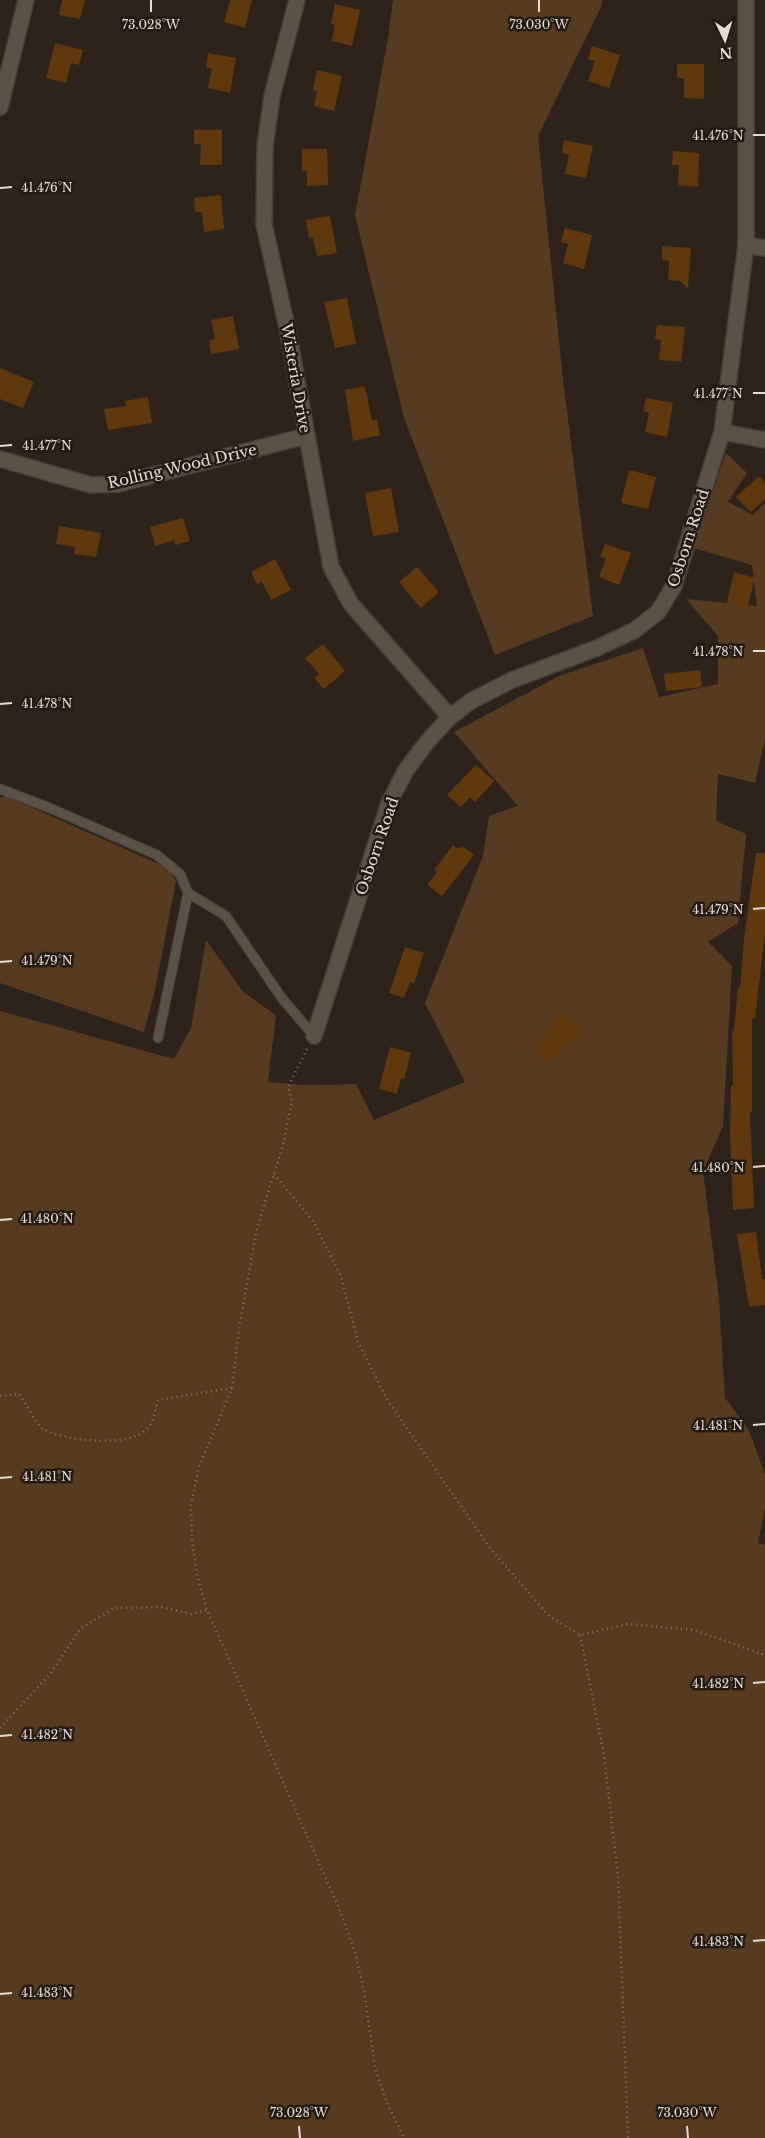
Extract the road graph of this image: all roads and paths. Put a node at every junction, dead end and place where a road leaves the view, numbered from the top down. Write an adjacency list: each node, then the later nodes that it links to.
1 (26, 0): 4 (street)
2 (297, 0): 8 (street, Wisteria Drive)
3 (746, 0): 5 (street, Osborn Road)
4 (0, 107)
5 (746, 245): 6 (street); 7 (street, Osborn Road)
6 (765, 248)
7 (722, 432): 9 (street); 11 (street, Osborn Road)
8 (306, 436): 10 (street, Rolling Wood Drive); 11 (street, Wisteria Drive)
9 (765, 440)
10 (0, 459)
11 (450, 718): 14 (street, Osborn Road)
12 (0, 789): 13 (lane)
13 (188, 893): 14 (lane); 15 (lane)
14 (314, 1036): 16 (path)
15 (158, 1038)
16 (274, 1174): 17 (path); 20 (path)
17 (232, 1388): 18 (path); 19 (path)
18 (0, 1396)
19 (206, 1610): 22 (path); 23 (path)
20 (580, 1635): 21 (path); 24 (path)
21 (765, 1655)
22 (0, 1728)
23 (404, 2138)
24 (628, 2138)

